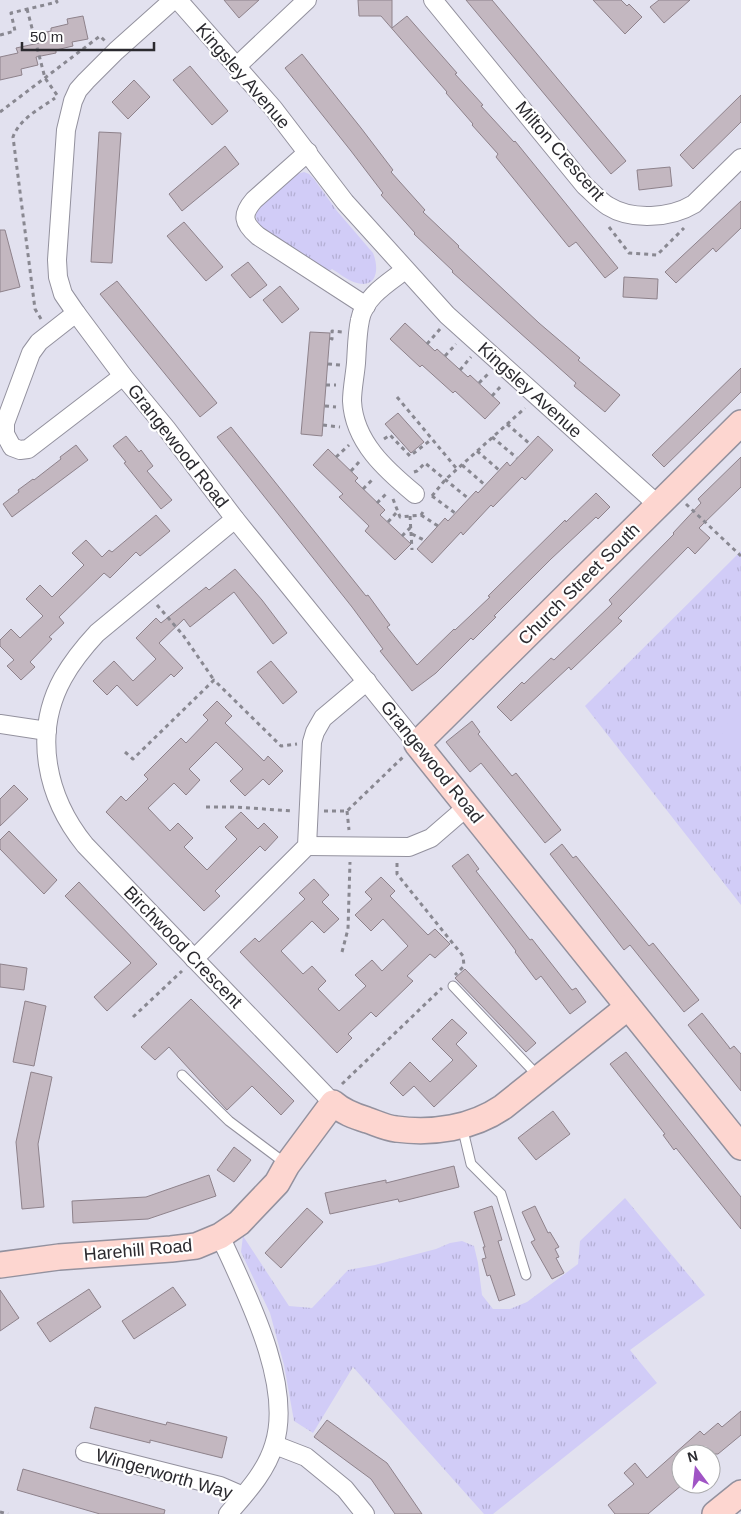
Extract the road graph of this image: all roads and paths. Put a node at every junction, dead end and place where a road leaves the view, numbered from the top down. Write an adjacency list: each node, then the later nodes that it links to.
1 (56, 0): 6 (path)
2 (173, 0): 8 (street, Grangewood Road)
3 (178, 0): 9 (street, Kingsley Avenue)
4 (307, 0): 9 (street)
5 (433, 0): 14 (street, Milton Crescent)
6 (27, 9): 7 (path); 10 (path)
7 (0, 35)
8 (116, 51): 10 (path); 17 (street, Grangewood Road)
9 (237, 66): 13 (street, Kingsley Avenue)
10 (45, 78): 12 (path)
11 (58, 96): 20 (path)
12 (0, 112)
13 (308, 152): 15 (street, Kingsley Avenue); 16 (street)
14 (741, 158)
15 (405, 270): 16 (street); 33 (street, Kingsley Avenue)
16 (366, 306): 59 (street)
17 (76, 313): 20 (street, Grangewood Road); 27 (street, Grangewood Road)
18 (443, 326): 23 (path)
19 (347, 333): 21 (path)
20 (49, 334): 27 (street, Grangewood Road)
21 (330, 338)
22 (459, 341): 24 (path)
23 (427, 344)
24 (445, 356)
25 (479, 360): 26 (path)
26 (460, 370)
27 (123, 376): 67 (street, Grangewood Road)
28 (497, 377): 29 (path)
29 (479, 383)
30 (509, 389): 31 (path)
31 (492, 396)
32 (398, 397): 41 (path)
33 (536, 397): 36 (path); 60 (street, Kingsley Avenue)
34 (324, 406): 35 (path)
35 (341, 408)
36 (507, 424): 40 (path); 44 (path)
37 (741, 424): 60 (street, Church Street South)
38 (323, 425): 39 (path)
39 (345, 427)
40 (492, 437): 45 (path); 47 (path)
41 (432, 439): 43 (path); 50 (path)
42 (351, 443): 46 (path)
43 (376, 444)
44 (530, 444)
45 (477, 451): 49 (path); 51 (path)
46 (336, 457)
47 (517, 458)
48 (362, 459): 52 (path)
49 (462, 465): 50 (path); 56 (path)
50 (457, 469): 55 (path)
51 (500, 470)
52 (351, 471)
53 (407, 473): 55 (path)
54 (376, 475): 57 (path)
55 (445, 480): 61 (path)
56 (485, 486)
57 (363, 489)
58 (390, 490): 62 (path)
59 (423, 495): 64 (path)
60 (666, 498): 75 (path); 82 (street, Church Street South)
61 (469, 499)
62 (377, 503)
63 (398, 511): 68 (path)
64 (455, 513)
65 (422, 515): 70 (path)
66 (410, 516): 69 (path)
67 (235, 519): 76 (street, Birchwood Crescent); 78 (street, Grangewood Road)
68 (388, 522)
69 (411, 526): 71 (path); 72 (path)
70 (438, 526)
71 (412, 534): 73 (path); 74 (path)
72 (402, 536)
73 (424, 540)
74 (412, 550)
75 (741, 556)
76 (146, 592): 77 (path); 80 (street, Birchwood Crescent)
77 (214, 680): 81 (path); 83 (path)
78 (367, 681): 81 (street); 82 (street, Grangewood Road)
79 (0, 724): 80 (street)
80 (47, 731): 92 (street, Birchwood Crescent)
81 (312, 742): 87 (street)
82 (417, 744): 84 (street, Grangewood Road); 86 (path)
83 (125, 752)
84 (468, 806): 90 (street); 95 (street, Grangewood Road)
85 (206, 807): 87 (path)
86 (347, 811): 87 (path); 89 (path)
87 (310, 812): 88 (street)
88 (307, 846): 89 (street); 92 (street)
89 (350, 846): 90 (street); 91 (path)
90 (397, 848): 93 (path)
91 (342, 952)
92 (194, 959): 96 (path); 99 (street, Birchwood Crescent)
93 (453, 976)
94 (450, 984): 98 (lane); 99 (path)
95 (628, 1007): 98 (street, Birchwood Crescent); 101 (street, Grangewood Road)
96 (133, 1017)
97 (182, 1075): 102 (lane)
98 (540, 1078): 100 (street, Birchwood Crescent)
99 (330, 1100): 100 (street, Birchwood Crescent); 102 (street, Harehill Road)
100 (462, 1125): 105 (lane)
101 (741, 1148)
102 (287, 1165): 103 (street, Harehill Road)
103 (220, 1236): 104 (street, Harehill Road); 106 (street, Wingerworth Way)
104 (0, 1265)
105 (526, 1275)
106 (274, 1445): 109 (street, Wingerworth Way); 113 (street)
107 (85, 1452): 109 (street, Wingerworth Way)
108 (741, 1493): 114 (street)
109 (243, 1496): 112 (street, Wingerworth Way)
110 (0, 1512): 111 (path)
111 (8, 1514)
112 (228, 1514)
113 (365, 1514)
114 (715, 1514)

